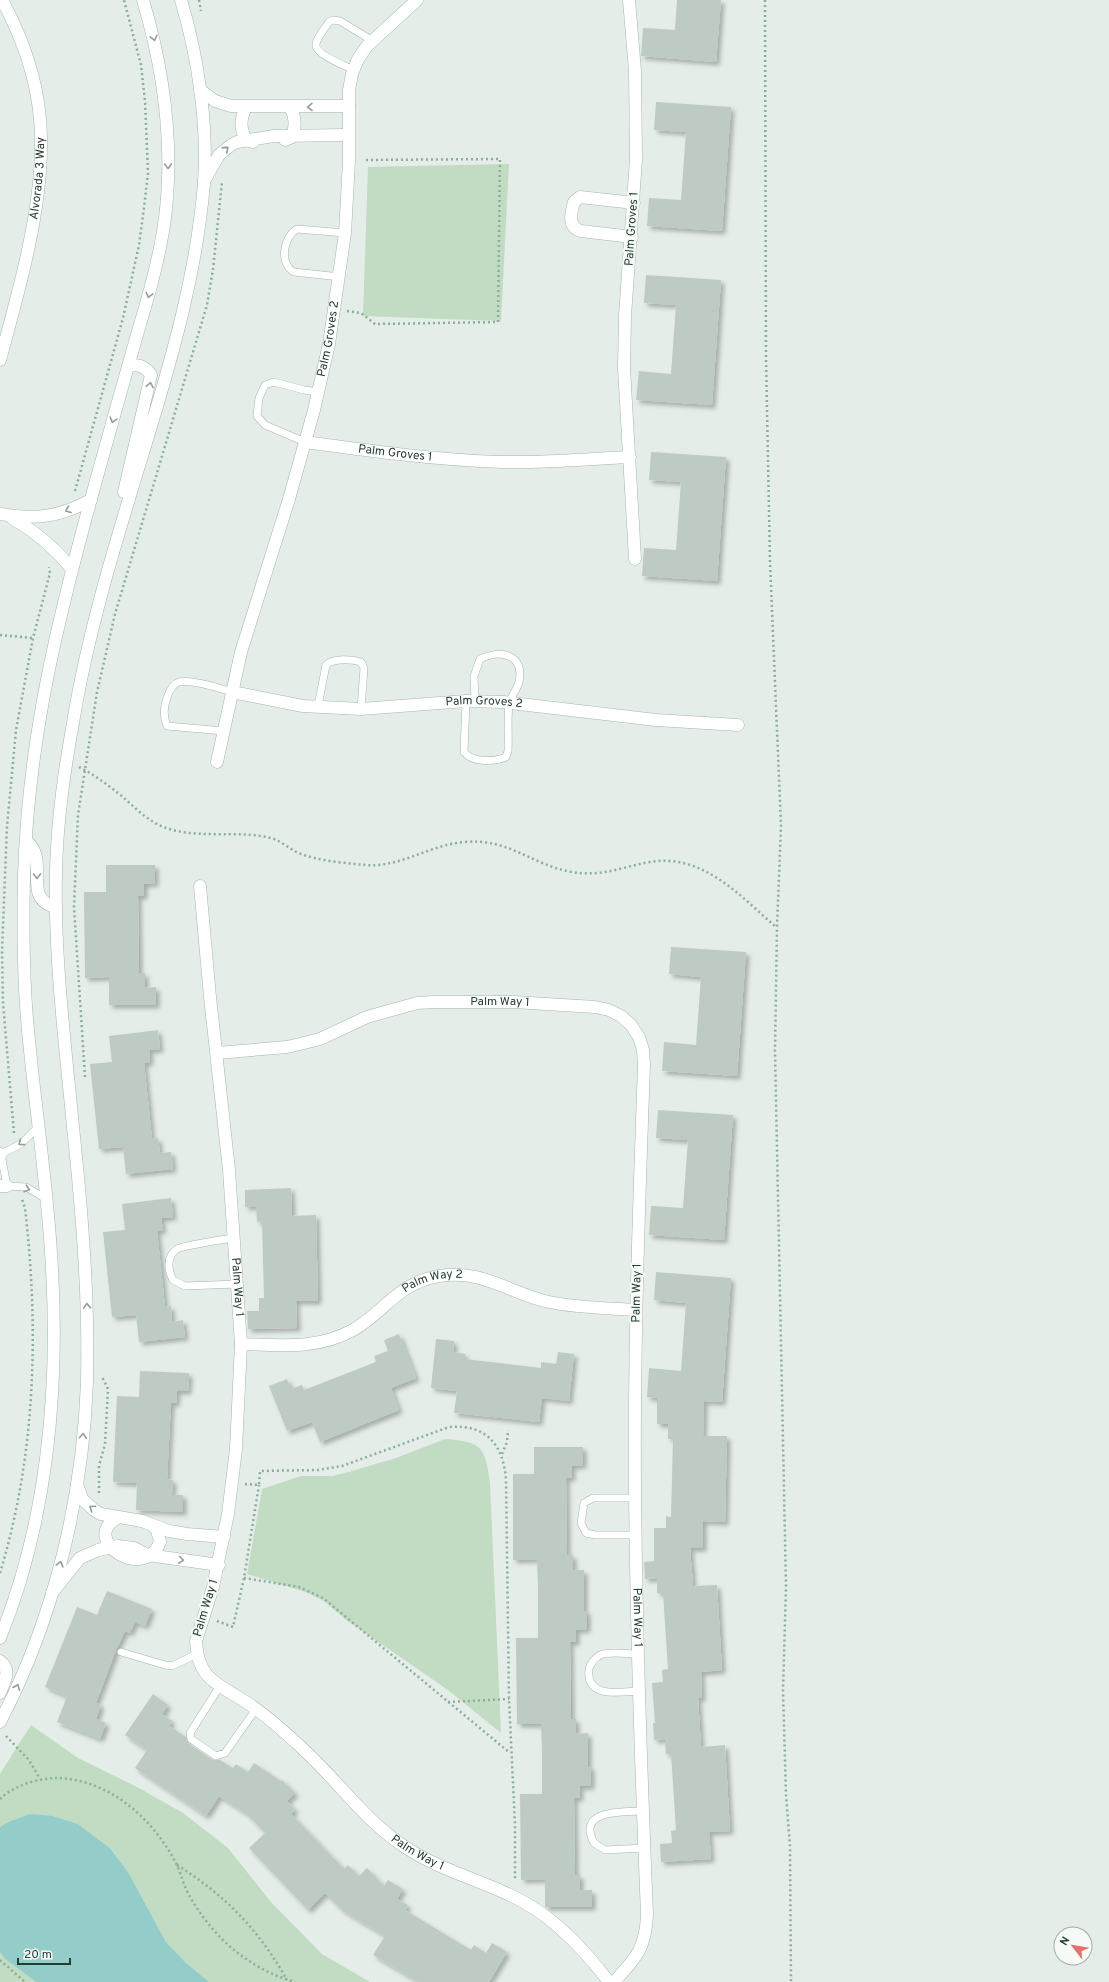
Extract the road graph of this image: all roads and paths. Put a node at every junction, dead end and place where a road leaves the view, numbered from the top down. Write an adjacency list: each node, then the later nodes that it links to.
1 (2, 0): 25 (street, Alvorada 3 Way)
2 (124, 0): 30 (path)
3 (143, 0): 26 (street, one-way to 26)
4 (181, 0): 10 (street)
5 (417, 0): 8 (street, Palm Groves 2)
6 (629, 0): 20 (street, Palm Groves 1)
7 (765, 0): 53 (path)
8 (373, 41): 9 (street, Palm Groves 2); 9 (lane)
9 (354, 70): 11 (street, Palm Groves 2)
10 (200, 90): 12 (street); 19 (street)
11 (349, 106): 13 (street, one-way to 13); 14 (street, Palm Groves 2)
12 (246, 107): 13 (street); 16 (street)
13 (290, 107): 15 (street)
14 (348, 136): 15 (street); 17 (street, Palm Groves 2)
15 (292, 137): 16 (street)
16 (246, 140): 19 (street, one-way to 16)
17 (349, 161): 21 (street, Palm Groves 2); 24 (path)
18 (222, 177): 49 (path)
19 (204, 181): 35 (street)
20 (634, 203): 22 (street, Palm Groves 1); 22 (street)
21 (345, 233): 23 (street, Palm Groves 2); 23 (lane)
22 (632, 237): 29 (street, Palm Groves 1)
23 (340, 277): 24 (street, Palm Groves 2)
24 (336, 310): 27 (street, Palm Groves 2)
25 (0, 360)
26 (128, 366): 31 (street, one-way to 31); 35 (street, one-way to 26)
27 (319, 392): 28 (street, Palm Groves 2); 28 (lane)
28 (305, 442): 29 (street, Palm Groves 1); 40 (street, Palm Groves 2)
29 (630, 457): 36 (street, Palm Groves 1)
30 (72, 495)
31 (91, 500): 33 (street, one-way to 33); 37 (street)
32 (3, 514): 33 (street); 34 (street)
33 (44, 517): 34 (street)
34 (40, 535): 37 (street)
35 (115, 546): 47 (street)
36 (635, 560)
37 (71, 568): 50 (street)
38 (0, 635): 39 (path)
39 (33, 638)
40 (232, 692): 43 (street, Palm Groves 2); 46 (street, Palm Groves 2); 46 (lane)
41 (470, 701): 42 (street, Palm Groves 2); 42 (lane); 42 (lane); 44 (street, Palm Groves 2)
42 (509, 703): 45 (street, Palm Groves 2)
43 (318, 706): 44 (street, Palm Groves 2); 44 (lane)
44 (361, 709)
45 (738, 725)
46 (224, 731): 48 (street, Palm Groves 2)
47 (67, 760): 49 (path); 52 (street)
48 (217, 762)
49 (85, 770): 53 (path); 55 (path)
50 (26, 842): 52 (street, one-way to 52); 56 (street)
51 (200, 886): 54 (street, Palm Way 1)
52 (56, 908): 67 (street, one-way to 52)
53 (777, 927): 109 (path)
54 (217, 1053): 60 (street, Palm Way 1); 62 (street, Palm Way 1)
55 (85, 1079)
56 (38, 1127): 57 (lane, one-way to 57); 59 (street)
57 (0, 1154): 58 (lane)
58 (7, 1186): 59 (lane, one-way to 59); 79 (path)
59 (45, 1198): 83 (street)
60 (234, 1238): 61 (street, Palm Way 1); 61 (lane)
61 (238, 1284): 63 (street, Palm Way 1)
62 (636, 1310): 63 (street, Palm Way 2); 70 (street, Palm Way 1)
63 (241, 1344): 68 (street, Palm Way 1)
64 (100, 1372): 71 (path)
65 (508, 1430): 66 (path)
66 (502, 1454): 69 (path); 91 (path)
67 (77, 1484): 71 (street, one-way to 67); 81 (street, one-way to 67)
68 (232, 1484): 69 (path); 75 (street, Palm Way 1)
69 (259, 1485): 80 (path)
70 (635, 1498): 74 (street, Palm Way 1); 74 (lane)
71 (101, 1514): 72 (street)
72 (117, 1518): 73 (street); 76 (street)
73 (153, 1526): 75 (street); 77 (street)
74 (635, 1535): 86 (street, Palm Way 1)
75 (224, 1537): 78 (street, Palm Way 1)
76 (110, 1548): 77 (street); 81 (street)
77 (148, 1555): 78 (street, one-way to 78)
78 (219, 1566): 85 (street, Palm Way 1)
79 (0, 1573)
80 (244, 1578): 82 (path); 92 (path)
81 (52, 1593): 94 (street, one-way to 81)
82 (214, 1620)
83 (0, 1638)
84 (121, 1652): 85 (lane)
85 (196, 1654): 88 (street, Palm Way 1)
86 (637, 1654): 89 (street, Palm Way 1); 89 (lane)
87 (0, 1661): 90 (street)
88 (220, 1686): 93 (street, Palm Way 1); 93 (lane)
89 (638, 1691): 99 (street, Palm Way 1)
90 (0, 1693)
91 (509, 1699): 92 (path); 96 (path)
92 (448, 1702): 96 (path)
93 (256, 1709): 102 (street, Palm Way 1)
94 (0, 1722)
95 (5, 1735): 97 (path)
96 (510, 1753): 102 (path)
97 (40, 1779): 98 (path); 101 (path)
98 (0, 1799)
99 (643, 1811): 100 (street, Palm Way 1); 100 (lane)
100 (645, 1848): 108 (street, Palm Way 1)
101 (177, 1865): 104 (path); 104 (path)
102 (514, 1897): 107 (street, Palm Way 1)
103 (0, 1960): 105 (path)
104 (288, 1980): 106 (path)
105 (26, 1982)
106 (295, 1982)
107 (609, 1982)
108 (614, 1982)
109 (791, 1982)

